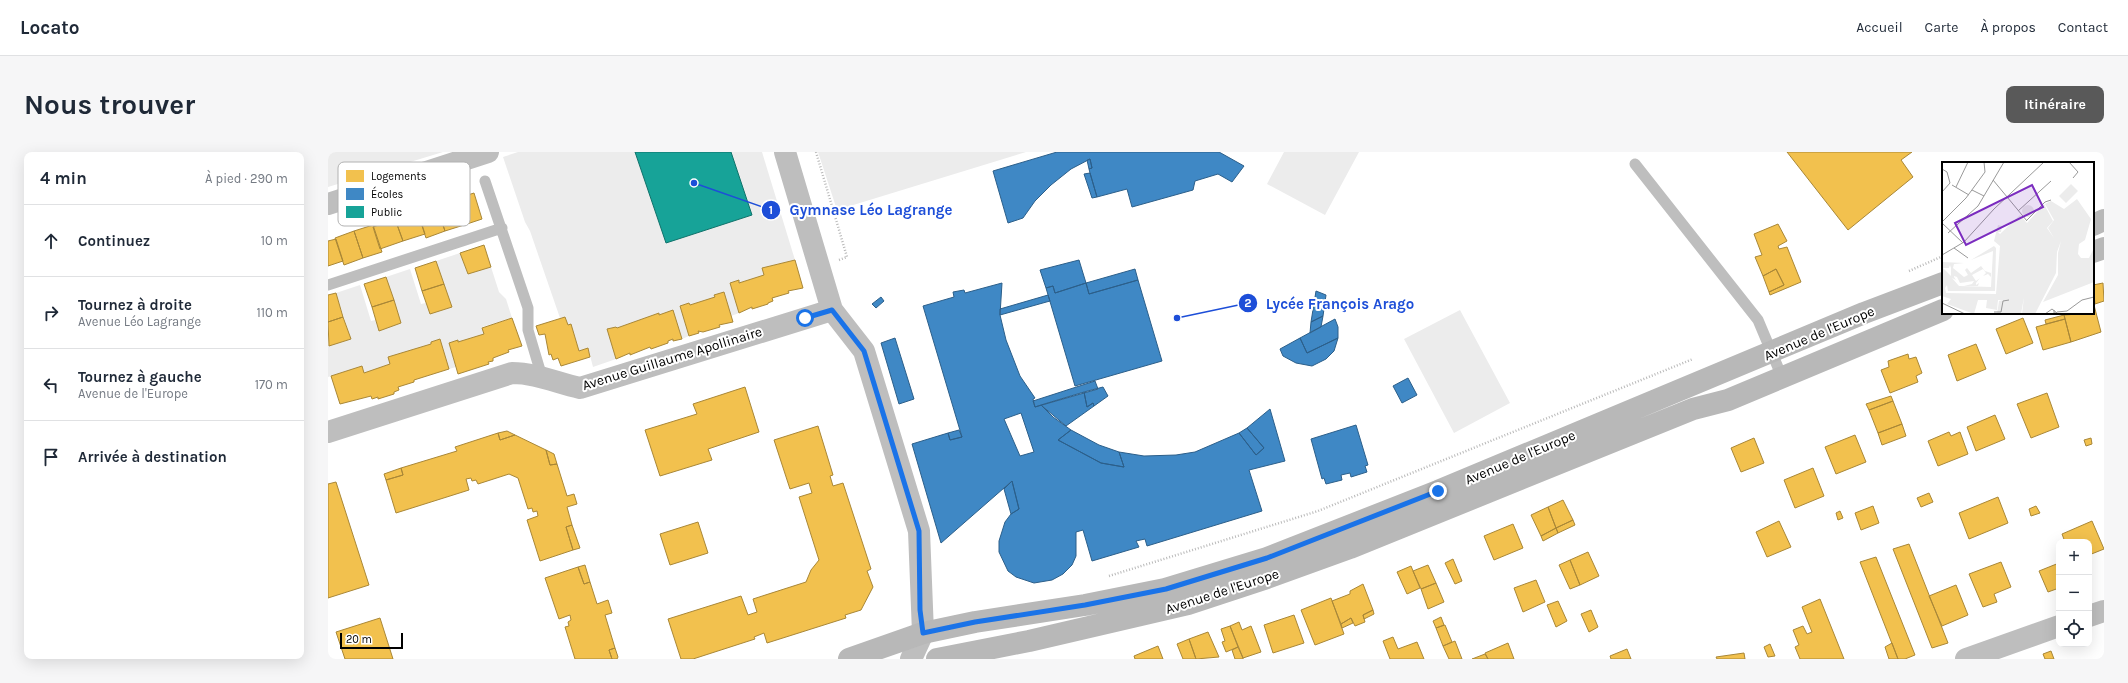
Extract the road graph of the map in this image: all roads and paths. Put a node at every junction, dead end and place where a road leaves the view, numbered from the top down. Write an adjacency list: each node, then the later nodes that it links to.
1 (488, 152): 3 (street)
2 (785, 152): 17 (street)
3 (457, 162)
4 (1636, 164): 19 (lane)
5 (485, 181): 10 (lane)
6 (338, 201): 7 (street)
7 (328, 204)
8 (2104, 220): 9 (main road)
9 (2094, 224)
10 (502, 228): 16 (lane); 21 (lane)
11 (2104, 248): 12 (main road)
12 (2094, 252)
13 (1942, 256): 14 (path)
14 (1908, 271)
15 (1942, 283): 19 (main road, Avenue de l'Europe)
16 (328, 285)
17 (832, 310): 21 (street, Avenue Guillaume Apollinaire); 28 (street)
18 (1942, 310): 22 (main road, Avenue de l'Europe)
19 (1771, 353): 22 (lane); 28 (main road, Avenue de l'Europe)
20 (1698, 357): 24 (path, Avenue de l'Europe)
21 (542, 377): 23 (street, Avenue Guillaume Apollinaire)
22 (1782, 377): 31 (main road, Avenue de l'Europe)
23 (328, 430)
24 (1104, 578)
25 (2104, 611): 26 (street)
26 (2092, 615)
27 (2056, 627): 32 (street)
28 (923, 633): 29 (main road, Avenue de l'Europe); 30 (street)
29 (849, 659)
30 (910, 659)
31 (937, 659)
32 (1966, 659)

